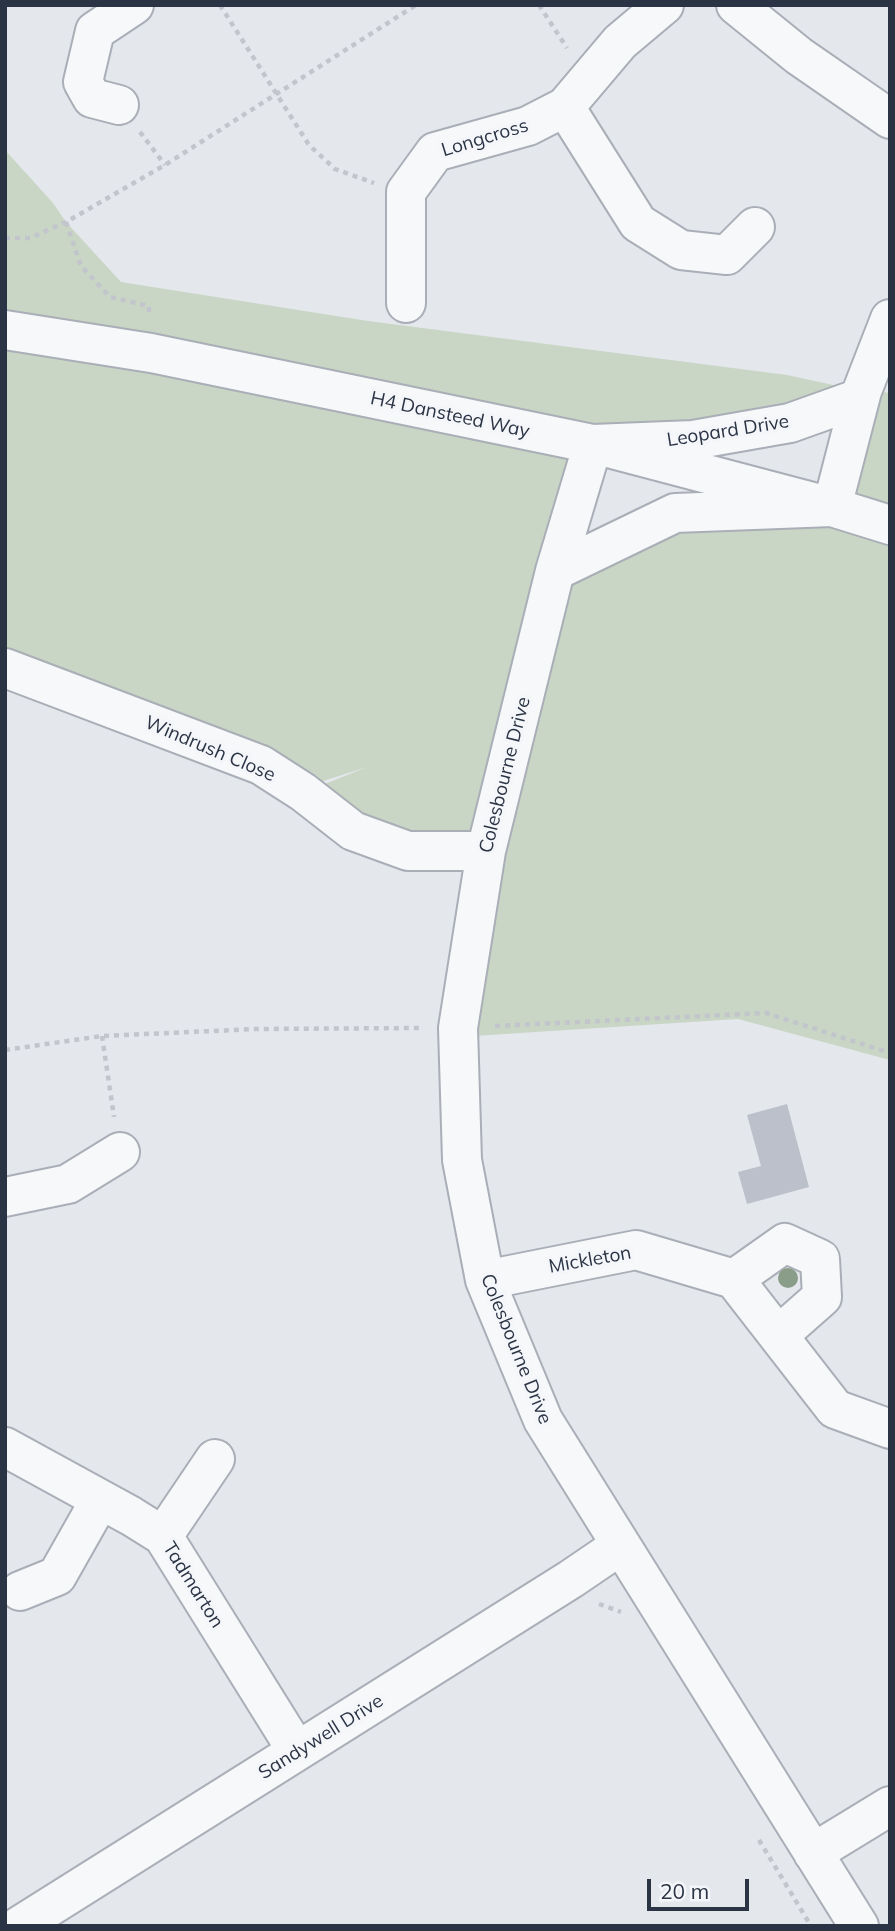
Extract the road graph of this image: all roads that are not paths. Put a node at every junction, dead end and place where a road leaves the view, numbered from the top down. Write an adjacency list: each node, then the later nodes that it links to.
1 (134, 5): 5 (street)
2 (664, 5): 4 (street, Longcross)
3 (736, 5): 6 (street)
4 (577, 94): 7 (street); 8 (street, Longcross)
5 (119, 105)
6 (890, 119)
7 (755, 227)
8 (406, 303)
9 (890, 319): 11 (street)
10 (14, 331): 12 (street, H4 Dansteed Way)
11 (860, 398): 12 (street, Leopard Drive); 13 (street)
12 (593, 444): 13 (street, H4 Dansteed Way); 15 (street, Colesbourne Drive)
13 (832, 507): 14 (street, H4 Dansteed Way); 15 (street)
14 (890, 525)
15 (555, 571): 17 (street, Colesbourne Drive)
16 (5, 668): 17 (street, Windrush Close)
17 (486, 851): 21 (street, Colesbourne Drive)
18 (120, 1152): 19 (street)
19 (5, 1197)
20 (734, 1279): 21 (street, Mickleton); 22 (street); 22 (street)
21 (485, 1280): 28 (street, Colesbourne Drive)
22 (779, 1335): 23 (street)
23 (890, 1429)
24 (5, 1447): 26 (street, Tadmarton)
25 (215, 1458): 27 (street)
26 (100, 1500): 27 (street, Tadmarton); 29 (street)
27 (163, 1536): 30 (street, Tadmarton)
28 (621, 1545): 30 (street, Sandywell Drive); 32 (street, Colesbourne Drive)
29 (20, 1591)
30 (297, 1751): 33 (street, Sandywell Drive)
31 (890, 1807): 32 (street)
32 (813, 1853): 34 (street, Colesbourne Drive)
33 (19, 1926)
34 (859, 1926)

